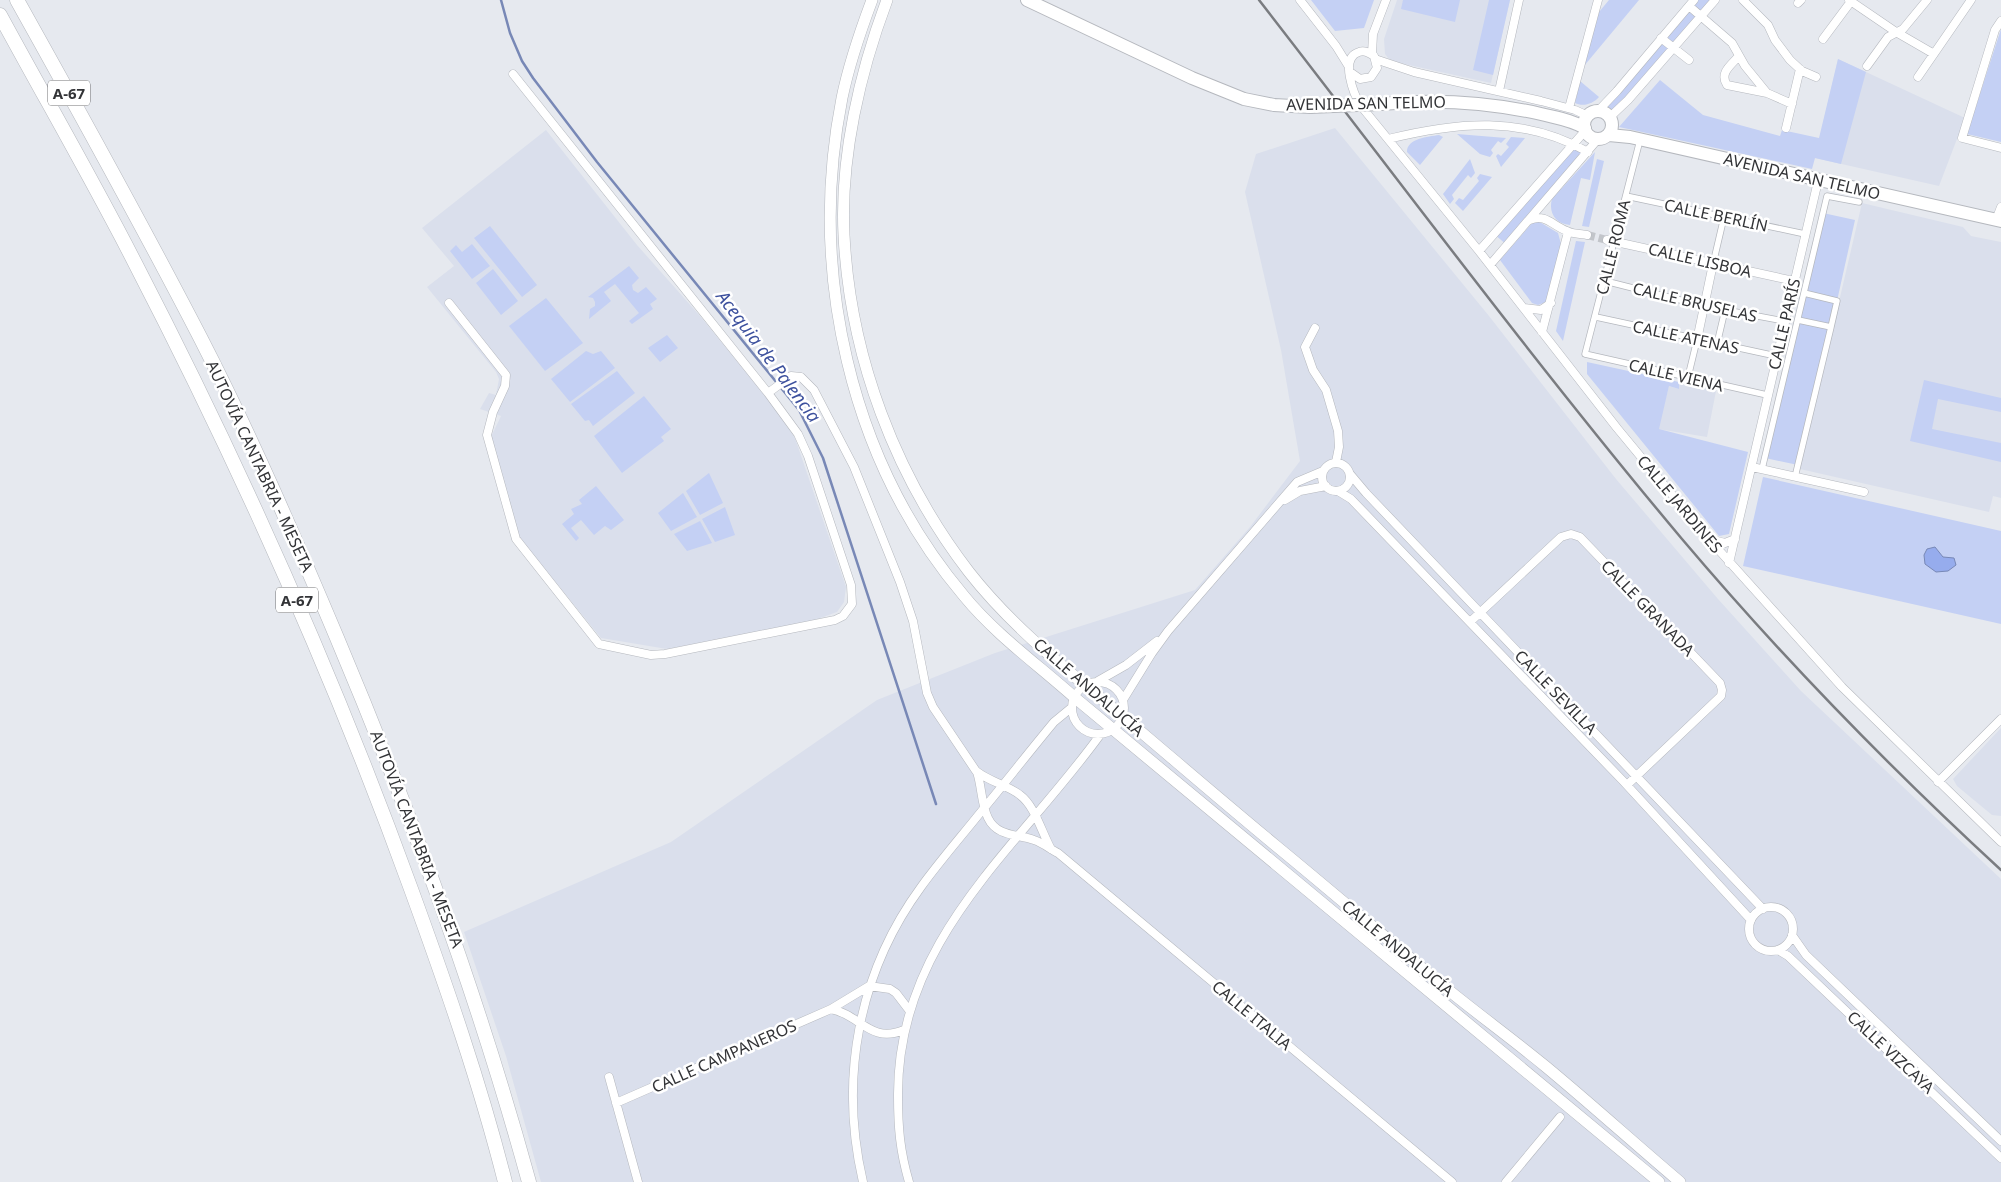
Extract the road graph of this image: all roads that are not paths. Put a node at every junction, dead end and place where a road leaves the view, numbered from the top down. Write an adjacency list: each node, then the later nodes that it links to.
1 (17, 0): 54 (highway, AUTOVÍA CANTABRIA - MESETA / A-67)
2 (24, 0): 54 (highway)
3 (872, 0): 112 (main road, CALLE ANDALUCÍA)
4 (887, 0): 110 (main road, CALLE ANDALUCÍA)
5 (1027, 0): 44 (main road, AVENIDA SAN TELMO, bridge)
6 (1300, 0): 24 (street)
7 (1386, 0): 21 (street)
8 (1519, 0): 39 (street)
9 (1598, 0): 43 (street)
10 (1716, 0): 17 (street)
11 (1743, 0): 33 (street)
12 (1851, 0): 20 (street); 23 (street)
13 (1927, 0): 20 (street)
14 (1971, 0): 28 (street)
15 (1692, 3): 17 (street); 22 (street)
16 (0, 15): 25 (highway, AUTOVÍA CANTABRIA - MESETA / A-67)
17 (1701, 16): 26 (street); 29 (street)
18 (2001, 21): 50 (street)
19 (0, 24): 25 (highway)
20 (1896, 32): 28 (street); 32 (street)
21 (1373, 34): 27 (street); 30 (street)
22 (1662, 38): 26 (street); 44 (street)
23 (1823, 39)
24 (1336, 46): 27 (street); 34 (street)
25 (18, 48): 143 (highway, AUTOVÍA CANTABRIA - MESETA / A-67)
26 (1673, 48): 31 (street); 46 (street)
27 (1357, 52): 30 (street); 34 (street)
28 (1934, 54): 37 (street)
29 (1739, 56): 40 (street); 40 (street)
30 (1373, 57): 38 (street); 39 (street)
31 (1689, 60)
32 (1867, 66)
33 (1800, 69): 36 (street); 42 (street)
34 (1350, 70): 38 (street); 41 (street)
35 (513, 74): 91 (street)
36 (1816, 77)
37 (1918, 77)
38 (1366, 79): 41 (street)
39 (1499, 91): 43 (street)
40 (1767, 93): 42 (street)
41 (1354, 96): 47 (street, CALLE JARDINES)
42 (1792, 104): 45 (street)
43 (1569, 108): 44 (street)
44 (1586, 121): 46 (main road); 46 (main road); 49 (street)
45 (1786, 128)
46 (1607, 129): 48 (main road, AVENIDA SAN TELMO); 51 (street); 52 (main road)
47 (1388, 139): 49 (street); 69 (street, CALLE JARDINES)
48 (1640, 139): 53 (main road, AVENIDA SAN TELMO); 56 (street, CALLE ROMA)
49 (1573, 143): 51 (street); 64 (street)
50 (2001, 148)
51 (1588, 152): 57 (street)
52 (1788, 166): 53 (main road); 55 (main road)
53 (1818, 180): 55 (main road); 59 (main road, AVENIDA SAN TELMO); 65 (street, CALLE PARÍS)
54 (121, 186): 144 (highway, AUTOVÍA CANTABRIA - MESETA / A-67)
55 (1892, 189): 59 (main road)
56 (1626, 196): 60 (street, CALLE BERLÍN); 67 (street, CALLE ROMA)
57 (1546, 201): 61 (street); 62 (street)
58 (1859, 202): 74 (street)
59 (2000, 216)
60 (1724, 217): 65 (street, CALLE BERLÍN); 70 (street)
61 (1530, 220): 62 (street); 68 (street)
62 (1551, 222): 63 (street)
63 (1568, 232): 66 (street); 76 (street)
64 (1494, 234): 68 (street); 69 (street)
65 (1805, 234): 72 (street, CALLE PARÍS)
66 (1587, 236)
67 (1611, 240): 70 (street, CALLE LISBOA); 73 (street, CALLE ROMA)
68 (1507, 245): 71 (street)
69 (1479, 251): 71 (street, CALLE JARDINES)
70 (1713, 264): 72 (street, CALLE LISBOA); 77 (street)
71 (1490, 265): 78 (street, CALLE JARDINES)
72 (1794, 281): 82 (street, CALLE PARÍS)
73 (1605, 282): 77 (street, CALLE BRUSELAS); 80 (street, CALLE ROMA)
74 (1804, 293): 81 (street); 83 (street)
75 (449, 303): 91 (street)
76 (1551, 303): 78 (street); 85 (street)
77 (1704, 306): 79 (street, CALLE BRUSELAS); 86 (street)
78 (1524, 308): 85 (street, CALLE JARDINES)
79 (1725, 310): 82 (street, CALLE BRUSELAS); 87 (street)
80 (1596, 317): 86 (street, CALLE ATENAS); 88 (street, CALLE ROMA)
81 (1798, 320): 83 (street); 95 (street)
82 (1784, 321): 89 (street, CALLE PARÍS)
83 (1831, 327): 98 (street)
84 (1315, 328): 93 (street)
85 (1542, 332): 103 (street, CALLE JARDINES)
86 (1697, 340): 87 (street, CALLE ATENAS); 90 (street)
87 (1717, 344): 89 (street, CALLE ATENAS)
88 (1585, 354): 90 (street, CALLE VIENA)
89 (1776, 356): 92 (street, CALLE PARÍS)
90 (1688, 377): 92 (street, CALLE VIENA)
91 (771, 391): 117 (street)
92 (1767, 395): 94 (street, CALLE PARÍS)
93 (1336, 462): 96 (street); 97 (street)
94 (1752, 467): 95 (street); 104 (street, CALLE PARÍS)
95 (1762, 469): 98 (street)
96 (1323, 471): 99 (street); 102 (street)
97 (1350, 474): 100 (street); 106 (street, CALLE SEVILLA)
98 (1796, 476): 101 (street)
99 (1326, 486): 100 (street); 102 (street)
100 (1338, 491): 107 (street, CALLE SEVILLA)
101 (1864, 492)
102 (1279, 503): 108 (street)
103 (1708, 538): 104 (street); 105 (street, CALLE JARDINES)
104 (1736, 539): 105 (street, CALLE PARÍS)
105 (1729, 563): 119 (street, CALLE JARDINES)
106 (1480, 613): 107 (street); 118 (street, CALLE SEVILLA); 118 (street, CALLE GRANADA)
107 (1470, 622): 120 (street, CALLE SEVILLA)
108 (1168, 632): 109 (street); 111 (street)
109 (1098, 682): 110 (street); 111 (street)
110 (1084, 685): 112 (street); 113 (main road, CALLE ANDALUCÍA)
111 (1123, 700): 113 (street)
112 (1072, 702): 115 (main road, CALLE ANDALUCÍA); 116 (street); 121 (street)
113 (1123, 717): 115 (street); 151 (main road, CALLE ANDALUCÍA)
114 (2001, 719): 119 (street)
115 (1113, 730): 116 (street); 150 (main road, CALLE ANDALUCÍA)
116 (1100, 735): 123 (street)
117 (976, 770): 121 (street); 122 (street)
118 (1636, 776): 120 (street); 127 (street, CALLE SEVILLA)
119 (1938, 782): 125 (street, CALLE JARDINES)
120 (1626, 785): 128 (street, CALLE SEVILLA)
121 (1002, 787): 122 (street); 123 (street)
122 (984, 808): 124 (street); 131 (street)
123 (1035, 817): 124 (street); 126 (street, CALLE ITALIA)
124 (1017, 838): 126 (street, CALLE ITALIA); 133 (street)
125 (2001, 842)
126 (1051, 849): 148 (street, CALLE ITALIA)
127 (1763, 909): 128 (street); 129 (street)
128 (1751, 920): 130 (street)
129 (1792, 935): 130 (street); 136 (street, CALLE VIZCAYA)
130 (1778, 950): 137 (street, CALLE VIZCAYA)
131 (870, 986): 132 (street, CALLE CAMPANEROS); 133 (street); 134 (street)
132 (831, 1009): 134 (street); 139 (street, CALLE CAMPANEROS)
133 (909, 1010): 135 (street)
134 (859, 1022): 135 (street); 146 (street)
135 (904, 1030): 147 (street)
136 (1896, 1040): 137 (street); 141 (street, CALLE VIZCAYA)
137 (1885, 1047): 142 (street, CALLE VIZCAYA)
138 (609, 1077): 139 (street)
139 (616, 1102): 145 (street)
140 (1560, 1117): 149 (street)
141 (2001, 1141)
142 (2001, 1158)
143 (504, 1182)
144 (529, 1182)
145 (638, 1182)
146 (863, 1182)
147 (909, 1182)
148 (1452, 1182)
149 (1506, 1182)
150 (1659, 1182)
151 (1680, 1182)

